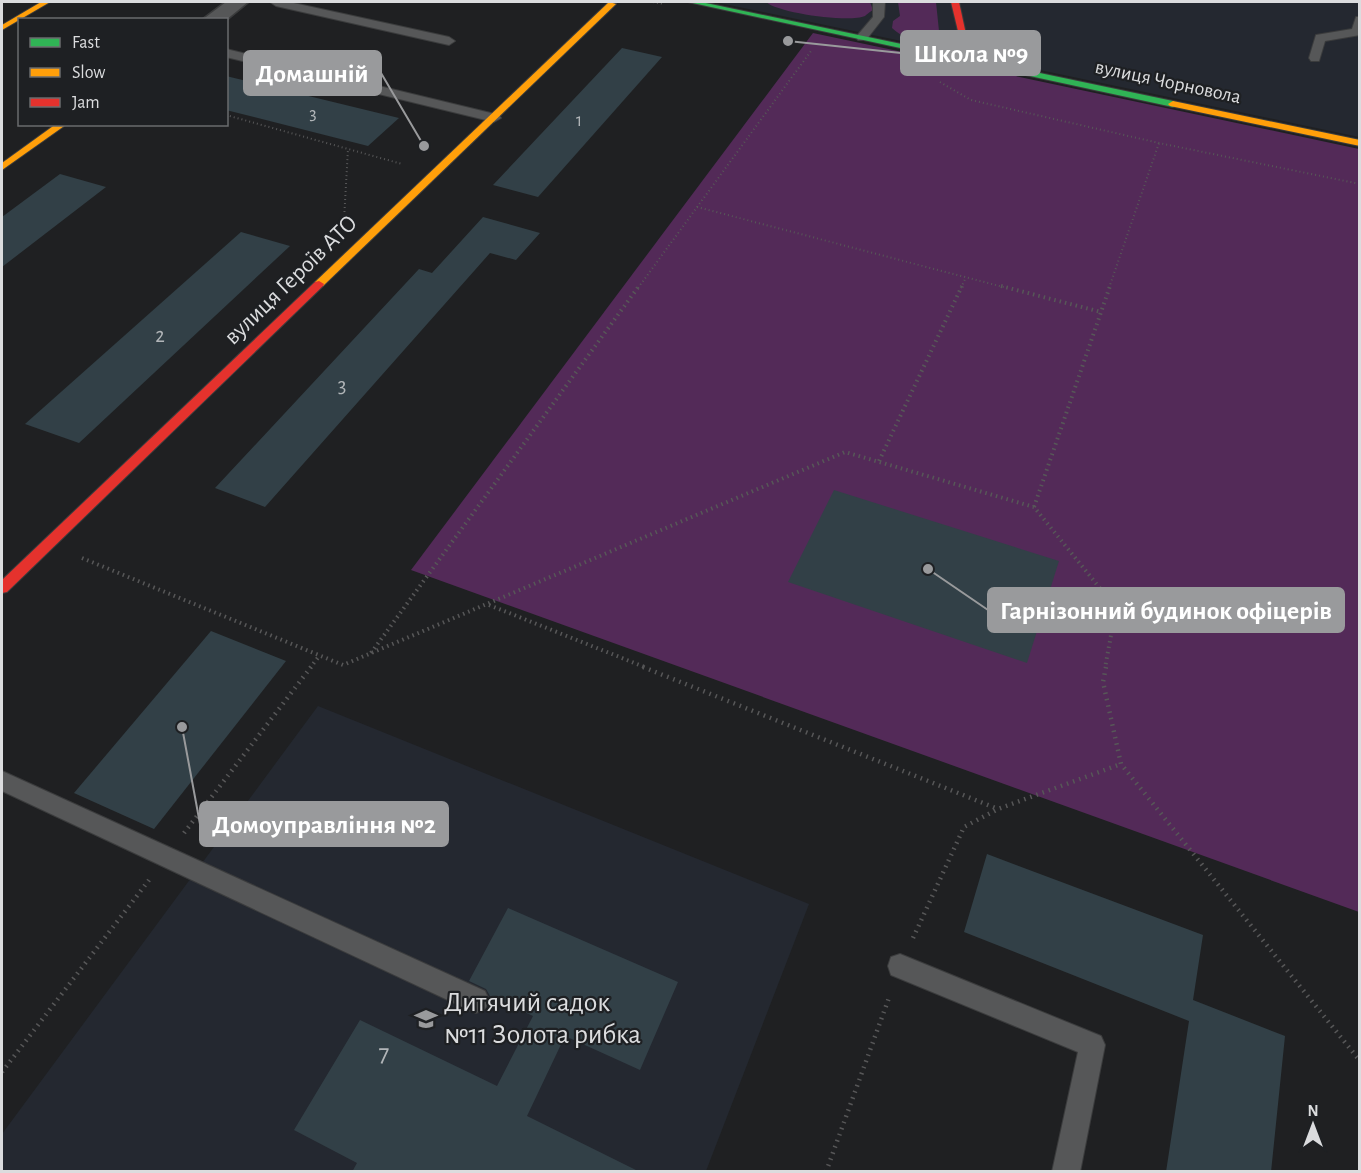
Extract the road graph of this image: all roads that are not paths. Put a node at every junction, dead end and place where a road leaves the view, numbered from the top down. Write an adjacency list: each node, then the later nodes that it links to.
1 (46, 2): 9 (street)
2 (238, 2): 10 (street)
3 (276, 2): 15 (lane)
4 (692, 2): 8 (street, вулиця Чорновола)
5 (879, 2): 14 (lane)
6 (955, 2): 18 (street)
7 (612, 4): 19 (street, вулиця Героїв АТО)
8 (730, 5): 14 (street, вулиця Чорновола)
9 (19, 18)
10 (216, 18)
11 (18, 19): 13 (street)
12 (1359, 20): 17 (lane)
13 (2, 28)
14 (862, 38): 18 (street, вулиця Чорновола)
15 (449, 40)
16 (228, 53): 19 (lane)
17 (1315, 58)
18 (969, 60): 21 (street, вулиця Чорновола)
19 (494, 118): 23 (street, вулиця Героїв АТО)
20 (60, 126): 22 (street)
21 (1359, 143)
22 (2, 167)
23 (2, 588)
24 (2, 782): 26 (lane)
25 (900, 966): 27 (lane)
26 (476, 1000)
27 (1066, 1172)

